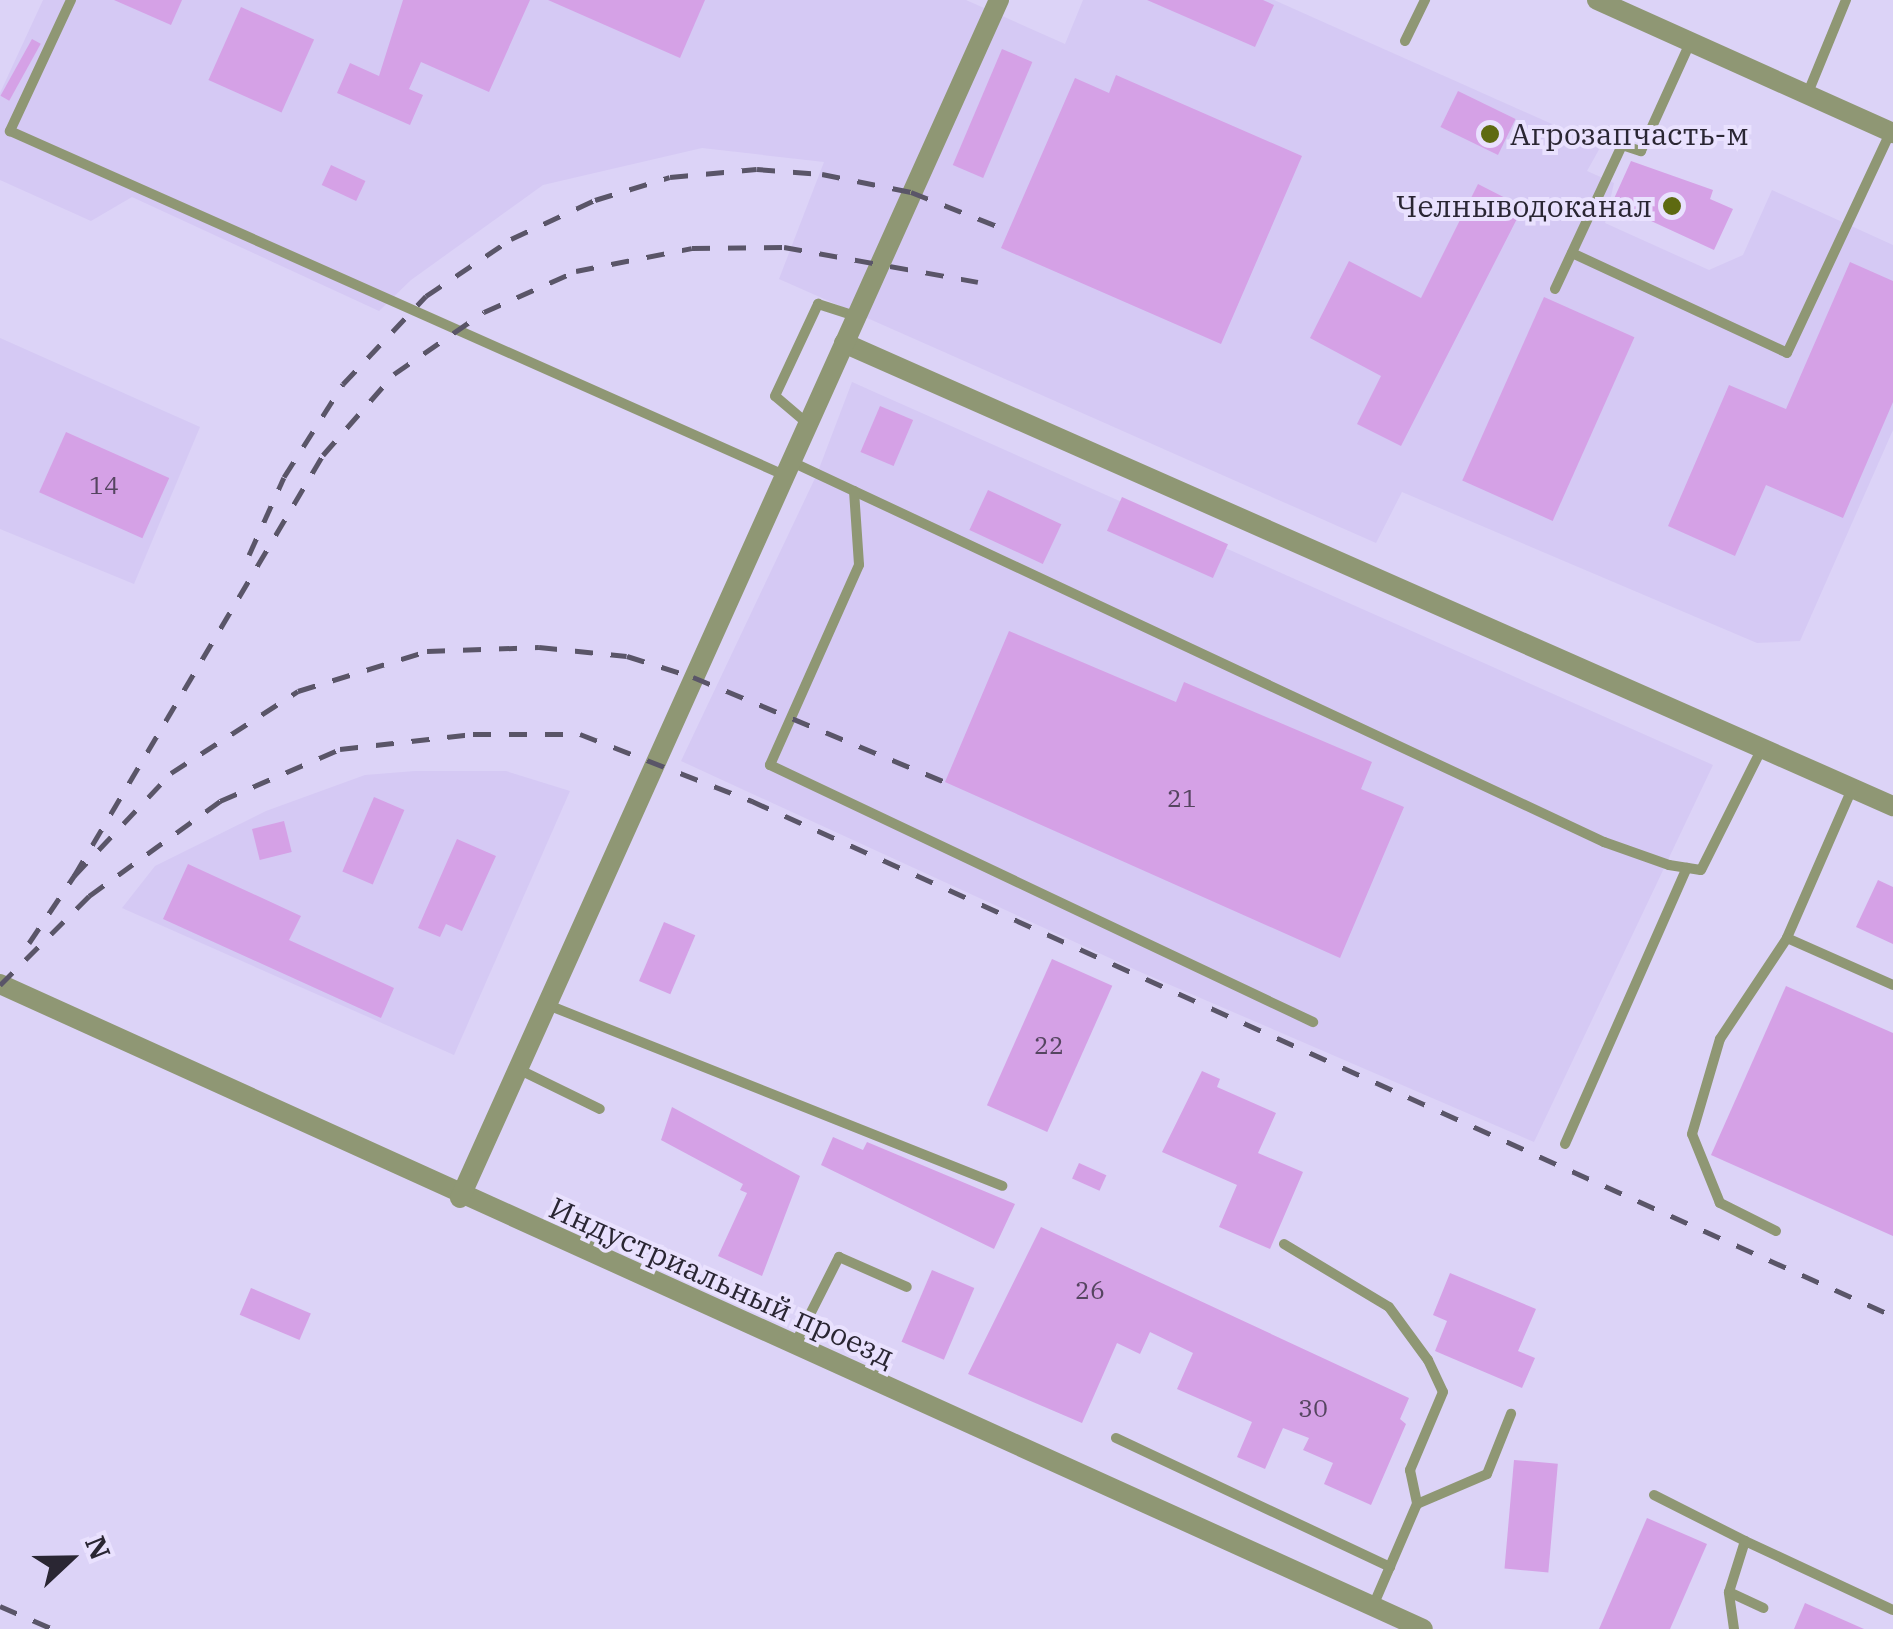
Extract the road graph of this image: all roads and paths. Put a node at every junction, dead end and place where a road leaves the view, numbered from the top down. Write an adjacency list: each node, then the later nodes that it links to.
1 (71, 0): 15 (lane)
2 (999, 0): 12 (street)
3 (1425, 0): 6 (lane)
4 (1597, 0): 7 (street)
5 (1846, 0): 8 (lane)
6 (1406, 41)
7 (1690, 42): 8 (street); 10 (lane)
8 (1808, 94): 9 (street)
9 (1892, 132): 10 (lane)
10 (1572, 254): 11 (lane)
11 (1555, 289)
12 (856, 316): 13 (street); 14 (lane)
13 (844, 343): 14 (street); 17 (street)
14 (808, 424): 15 (street)
15 (788, 469): 16 (lane); 24 (street)
16 (854, 491): 20 (lane); 25 (lane)
17 (1762, 748): 18 (street); 20 (lane)
18 (1852, 788): 19 (street); 21 (lane)
19 (1893, 806)
20 (1687, 868): 28 (lane)
21 (1787, 938): 23 (lane); 31 (lane)
22 (0, 984): 30 (street, Индустриальный проезд)
23 (1893, 985)
24 (547, 1005): 26 (street); 29 (lane)
25 (1313, 1022)
26 (518, 1069): 27 (lane); 30 (street)
27 (600, 1108)
28 (1566, 1144)
29 (1002, 1186)
30 (460, 1198): 34 (street, Индустриальный проезд)
31 (1776, 1232)
32 (1284, 1244): 38 (lane)
33 (906, 1287): 34 (lane)
34 (793, 1347): 42 (street, Индустриальный проезд)
35 (1511, 1414): 38 (lane)
36 (1116, 1438): 40 (lane)
37 (1654, 1496): 39 (lane)
38 (1417, 1504): 40 (lane)
39 (1745, 1541): 41 (lane); 44 (lane)
40 (1390, 1567): 42 (lane)
41 (1729, 1592): 43 (lane); 46 (lane)
42 (1372, 1606): 45 (street, Индустриальный проезд)
43 (1764, 1608)
44 (1893, 1610)
45 (1423, 1629)
46 (1734, 1629)

